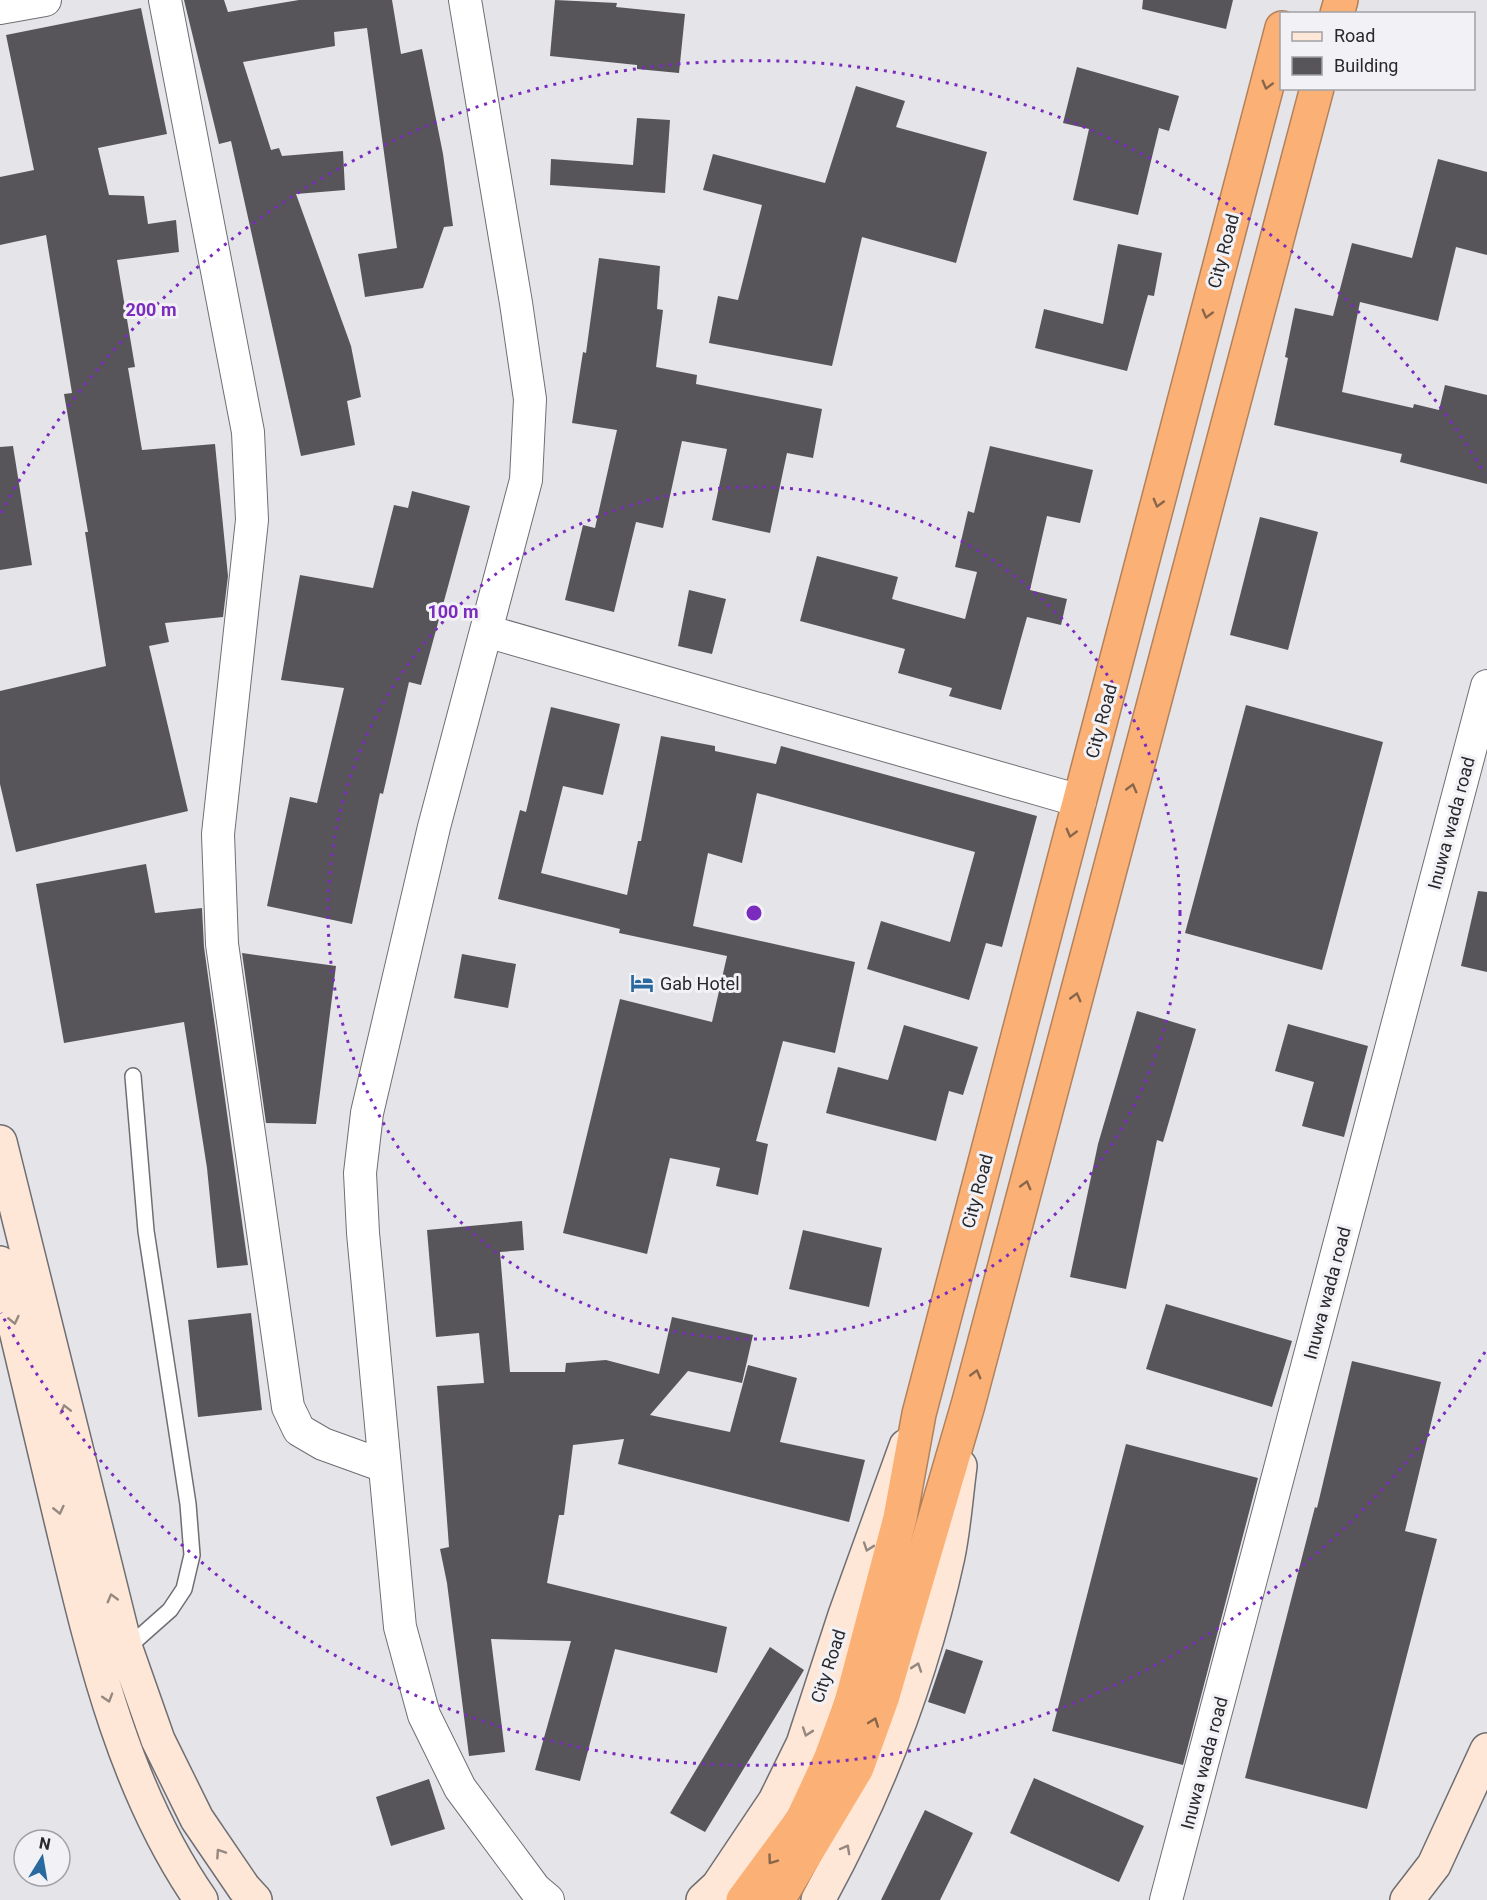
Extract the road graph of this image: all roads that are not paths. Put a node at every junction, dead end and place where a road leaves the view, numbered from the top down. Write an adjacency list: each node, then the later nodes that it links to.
1 (45, 0): 4 (street)
2 (165, 0): 16 (street)
3 (465, 0): 7 (street)
4 (0, 8)
5 (1280, 32): 9 (highway, City Road, one-way to 9)
6 (1316, 90): 14 (highway, one-way to 6)
7 (486, 631): 9 (street); 16 (street)
8 (1487, 686): 27 (street, Inuwa wada road)
9 (1080, 801): 15 (highway, City Road, one-way to 15)
10 (133, 1076): 17 (lane)
11 (0, 1142): 12 (main road)
12 (9, 1219): 17 (main road, one-way to 12)
13 (0, 1263): 20 (main road, one-way to 20)
14 (968, 1405): 19 (highway, one-way to 14); 26 (main road, one-way to 14)
15 (919, 1414): 19 (highway, City Road); 23 (main road, City Road, one-way to 23)
16 (384, 1466): 22 (street)
17 (126, 1649): 21 (main road, one-way to 17)
18 (1487, 1750): 28 (main road)
19 (812, 1826): 24 (highway, one-way to 24); 25 (highway)
20 (201, 1900)
21 (255, 1900)
22 (548, 1900)
23 (703, 1900)
24 (743, 1900)
25 (778, 1900)
26 (818, 1900)
27 (1166, 1900)
28 (1407, 1900)

